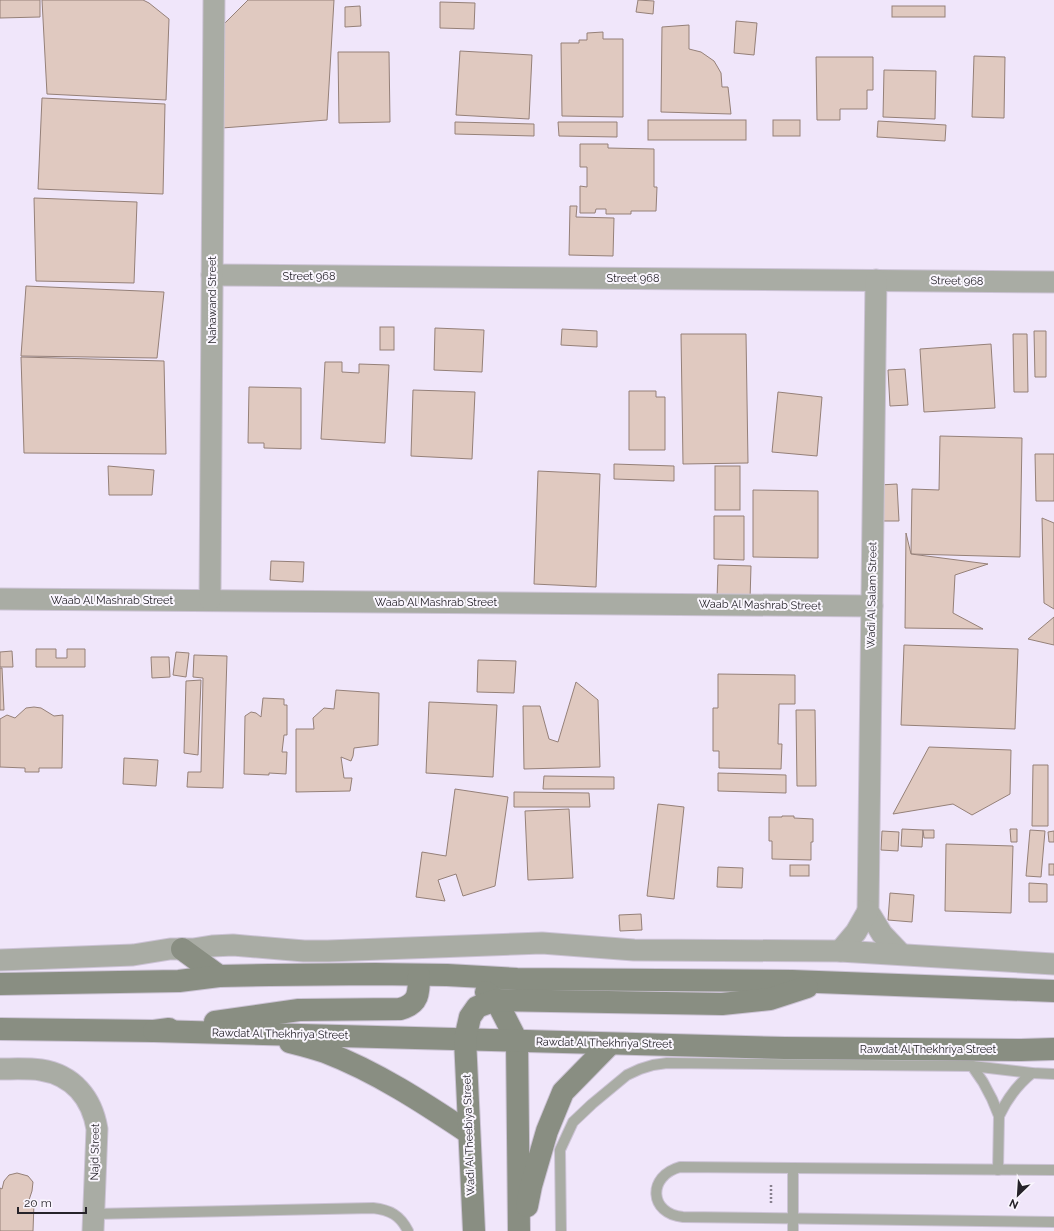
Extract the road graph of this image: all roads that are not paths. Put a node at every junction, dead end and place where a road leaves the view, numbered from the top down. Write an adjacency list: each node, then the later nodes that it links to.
1 (214, 0): 2 (street, Nahawand Street)
2 (212, 275): 3 (street, Street 968); 6 (street, Nahawand Street)
3 (876, 280): 4 (street, Street 968); 7 (street, Wadi Al Salam Street)
4 (1054, 282)
5 (0, 599): 6 (street, Waab Al Mashrab Street)
6 (210, 600): 7 (street, Waab Al Mashrab Street)
7 (872, 606): 8 (street, Wadi Al Salam Street)
8 (868, 911): 10 (street, Wadi Al Salam Street); 11 (street)
9 (182, 949): 10 (street); 12 (street); 16 (street)
10 (840, 951): 11 (street)
11 (901, 954): 13 (street)
12 (0, 960)
13 (1054, 964)
14 (419, 975): 15 (street); 16 (street); 22 (street, Rawdat Al Thekhriya Street)
15 (447, 975): 17 (street); 20 (street)
16 (220, 976): 18 (street)
17 (819, 982): 19 (street); 20 (street)
18 (0, 984)
19 (1054, 991)
20 (496, 1000): 24 (street, Wadi Al Theebiya Street); 25 (street)
21 (0, 1029): 22 (street, Rawdat Al Thekhriya Street)
22 (154, 1031): 23 (street, Rawdat Al Thekhriya Street)
23 (262, 1034): 24 (street, Rawdat Al Thekhriya Street); 33 (street)
24 (465, 1039): 25 (street, Rawdat Al Thekhriya Street); 33 (street, Wadi Al Theebiya Street)
25 (517, 1041): 26 (street, Rawdat Al Thekhriya Street); 42 (street)
26 (610, 1044): 27 (street, Rawdat Al Thekhriya Street); 43 (street)
27 (1054, 1049)
28 (972, 1066): 30 (lane); 32 (lane); 44 (lane)
29 (0, 1069): 38 (street, Najd Street)
30 (1032, 1073): 31 (lane); 32 (lane)
31 (1054, 1074)
32 (998, 1116): 35 (lane)
33 (469, 1133): 41 (street, Wadi Al Theebiya Street)
34 (794, 1168): 35 (lane); 37 (lane); 37 (lane)
35 (998, 1170): 36 (lane)
36 (1054, 1170)
37 (793, 1219): 39 (lane); 45 (lane)
38 (93, 1222): 40 (lane)
39 (1054, 1222)
40 (408, 1231)
41 (474, 1231)
42 (518, 1231)
43 (522, 1231)
44 (562, 1231)
45 (793, 1231)

